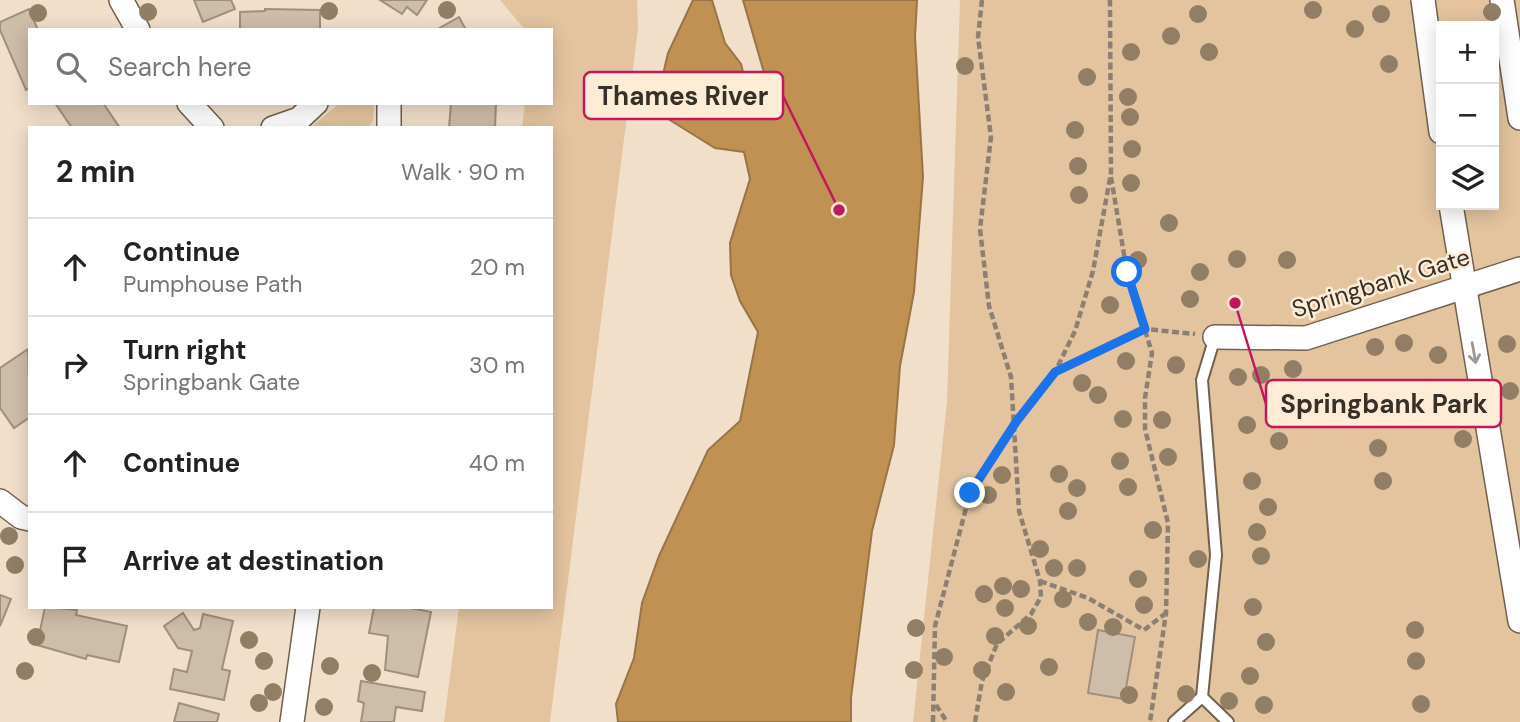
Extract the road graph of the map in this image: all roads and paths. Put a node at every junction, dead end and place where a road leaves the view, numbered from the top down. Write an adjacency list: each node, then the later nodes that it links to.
1 (121, 0): 6 (street)
2 (982, 0): 22 (path)
3 (1110, 0): 15 (path)
4 (1423, 0): 7 (street)
5 (1502, 0): 11 (street)
6 (137, 28)
7 (1436, 95)
8 (191, 105): 12 (street)
9 (314, 105): 13 (street)
10 (389, 105): 14 (street)
11 (1520, 118)
12 (210, 126)
13 (279, 126)
14 (388, 126)
15 (1111, 173): 19 (path); 21 (path)
16 (1452, 210): 18 (street)
17 (1520, 269): 18 (street, Springbank Gate)
18 (1462, 286): 20 (street, Springbank Gate); 28 (street, one-way to 28)
19 (1145, 329): 20 (path); 21 (path); 27 (path)
20 (1215, 337): 29 (lane)
21 (1055, 372): 22 (path)
22 (1016, 422): 25 (path); 30 (path)
23 (0, 501): 24 (street)
24 (28, 518)
25 (1040, 581): 27 (path); 34 (path)
26 (308, 609): 31 (street)
27 (1166, 613): 35 (path)
28 (1520, 621)
29 (1202, 697): 36 (lane); 37 (lane)
30 (935, 704): 32 (path); 33 (path)
31 (292, 722)
32 (933, 722)
33 (947, 722)
34 (975, 722)
35 (1150, 722)
36 (1174, 722)
37 (1228, 722)

